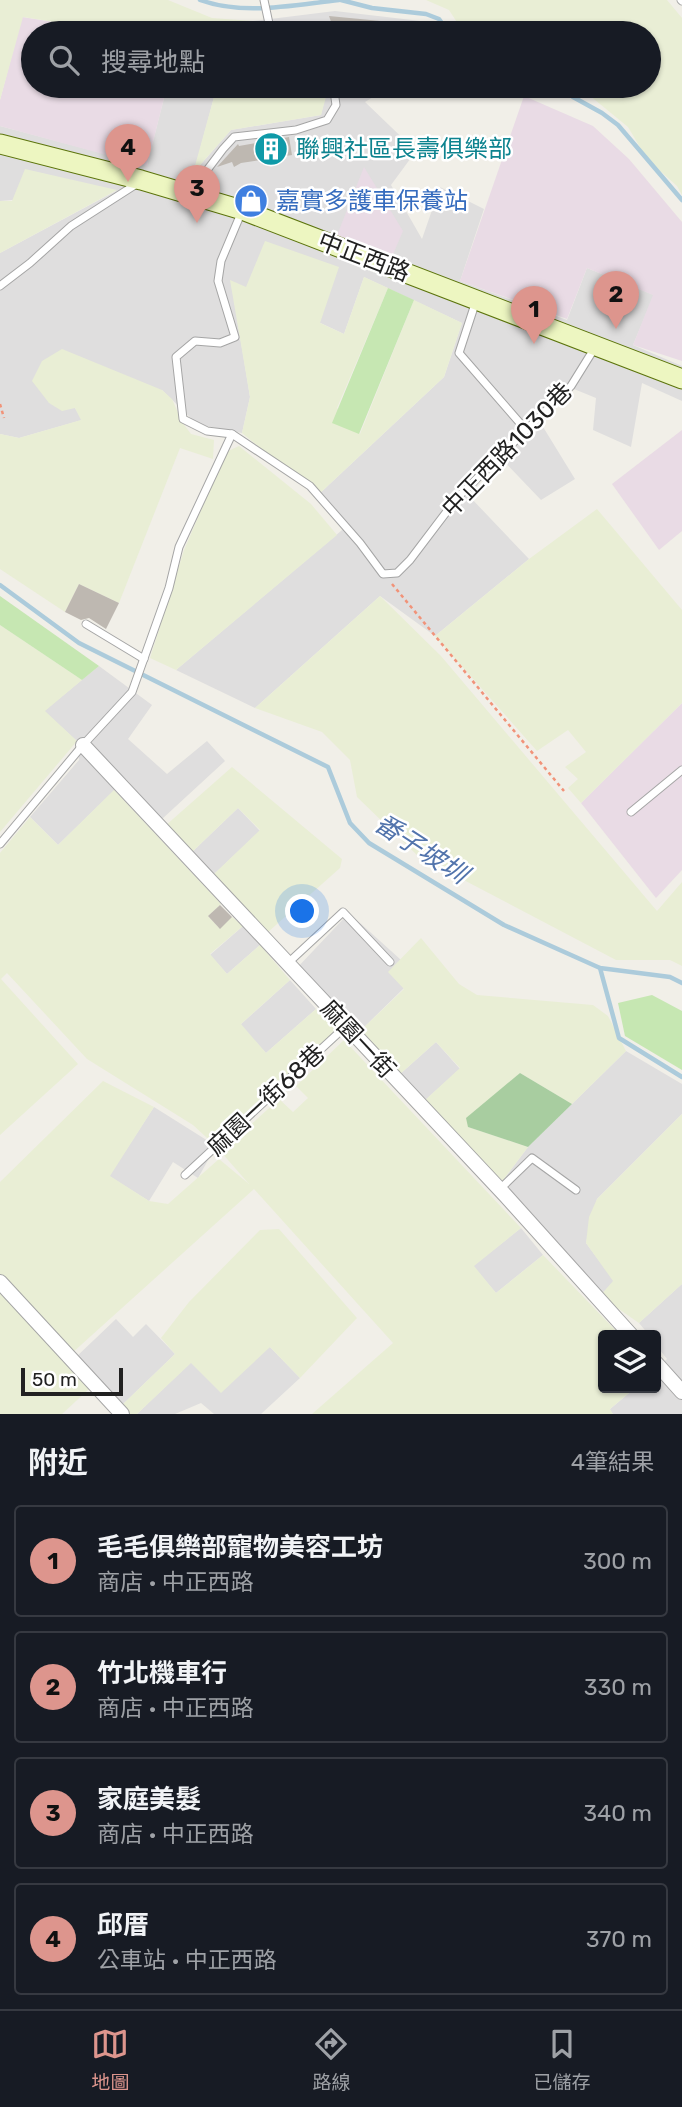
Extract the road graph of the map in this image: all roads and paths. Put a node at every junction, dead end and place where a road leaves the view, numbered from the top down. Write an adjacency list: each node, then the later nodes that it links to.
1 (264, 0): 2 (lane)
2 (268, 21)
3 (335, 98): 6 (lane)
4 (0, 144): 5 (main road, 中正西路)
5 (141, 180): 6 (main road, 中正西路); 8 (lane)
6 (189, 194): 7 (main road, 中正西路)
7 (242, 210): 9 (main road, 中正西路); 15 (lane)
8 (0, 286)
9 (477, 300): 10 (main road, 中正西路); 14 (lane)
10 (597, 346): 11 (main road, 中正西路); 14 (lane, 中正西路1030巷)
11 (682, 379)
12 (0, 404): 13 (path)
13 (4, 418)
14 (526, 430): 16 (lane, 中正西路1030巷)
15 (232, 434): 16 (lane); 18 (lane)
16 (383, 574): 21 (path)
17 (86, 624): 18 (lane)
18 (144, 659): 19 (lane)
19 (83, 745): 23 (lane); 25 (street, 麻園一街)
20 (682, 770): 22 (lane)
21 (564, 791)
22 (631, 812)
23 (0, 844)
24 (390, 962): 25 (lane)
25 (288, 963): 26 (street, 麻園一街)
26 (347, 1026): 27 (lane, 麻園一街68巷); 28 (street, 麻園一街)
27 (185, 1175)
28 (500, 1190): 29 (lane); 31 (street, 麻園一街)
29 (576, 1190)
30 (0, 1282): 34 (street)
31 (626, 1330)
32 (661, 1369): 33 (street)
33 (682, 1392)
34 (122, 1414)

